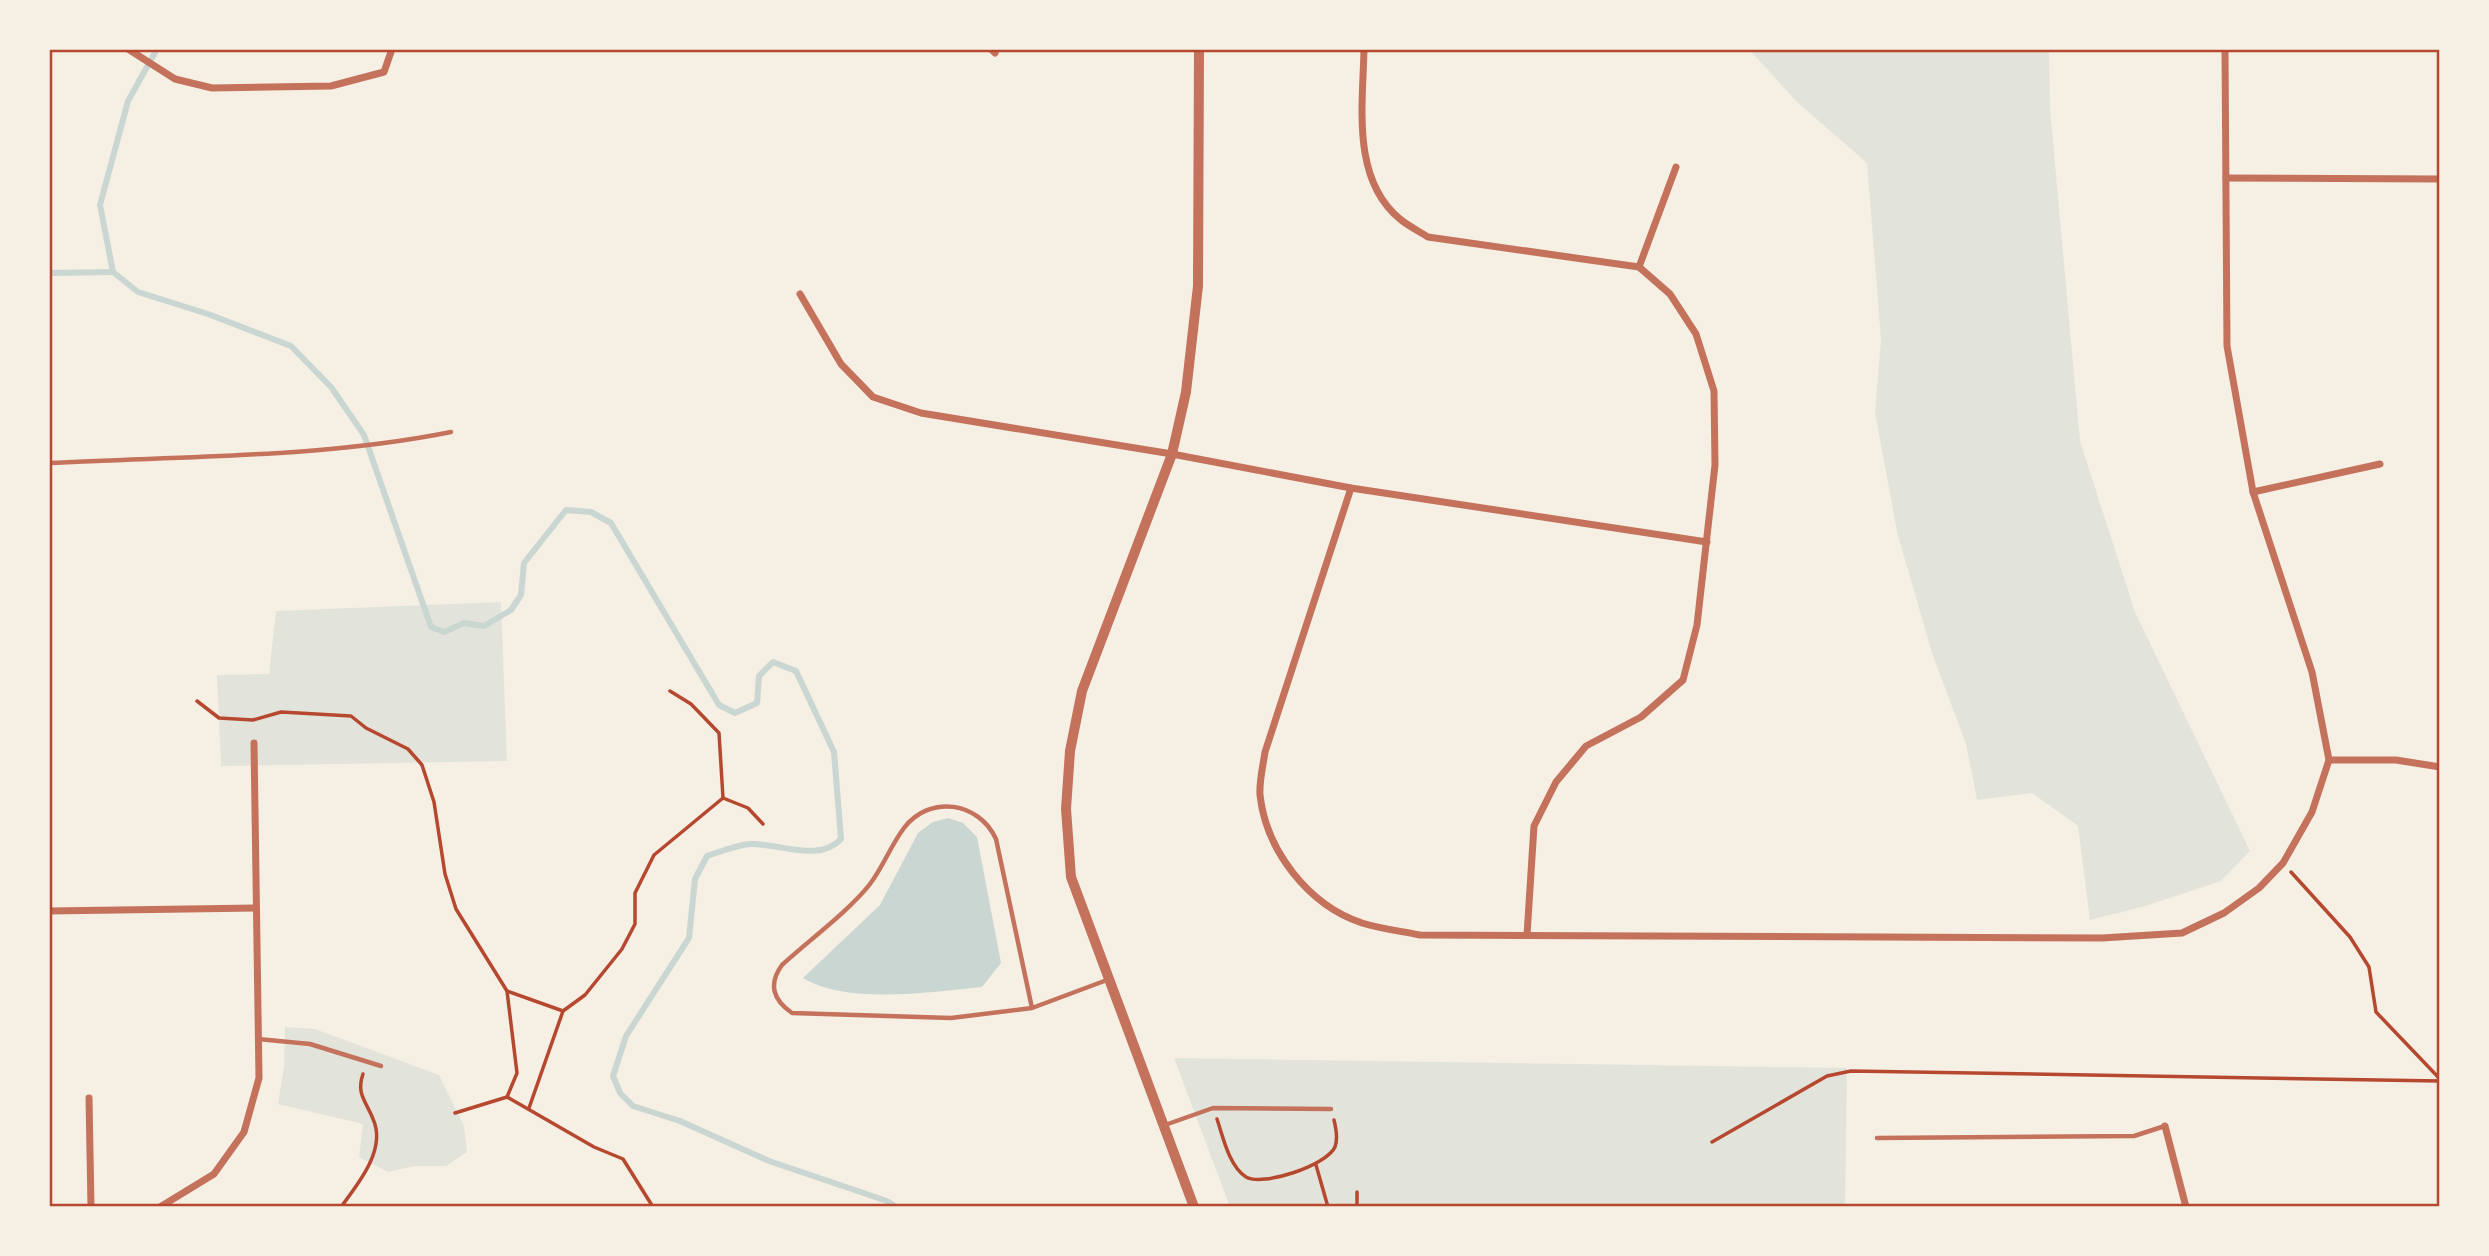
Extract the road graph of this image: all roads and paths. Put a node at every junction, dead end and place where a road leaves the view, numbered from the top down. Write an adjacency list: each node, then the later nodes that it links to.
1 (392, 49): 5 (street)
2 (1199, 49): 12 (street)
3 (1364, 49): 9 (street)
4 (2225, 49): 7 (street)
5 (129, 50)
6 (1676, 167): 9 (street)
7 (2226, 178): 8 (street); 16 (street)
8 (2440, 179)
9 (1639, 267): 17 (street)
10 (800, 294): 12 (street)
11 (451, 432): 13 (lane)
12 (1172, 454): 15 (street); 29 (street)
13 (49, 463)
14 (2380, 464): 16 (street)
15 (1351, 488): 17 (street); 28 (street)
16 (2253, 492): 21 (street)
17 (1707, 542): 28 (street)
18 (670, 691): 23 (path)
19 (197, 701): 30 (path)
20 (254, 743): 26 (street)
21 (2329, 760): 22 (street); 25 (street)
22 (2440, 767)
23 (723, 798): 24 (path); 32 (path)
24 (763, 824)
25 (2283, 863): 28 (street); 36 (path)
26 (256, 908): 27 (street); 33 (street)
27 (49, 911)
28 (1527, 935)
29 (1108, 980): 31 (lane); 43 (street)
30 (507, 991): 32 (path); 37 (path)
31 (1032, 1008): 31 (lane)
32 (564, 1011): 39 (path)
33 (258, 1039): 34 (lane); 50 (street)
34 (367, 1062): 35 (lane); 51 (path)
35 (381, 1066)
36 (2440, 1080): 46 (path)
37 (507, 1097): 39 (path); 42 (path)
38 (89, 1098): 49 (street)
39 (529, 1108): 52 (path)
40 (1213, 1108): 41 (lane); 43 (lane); 47 (path)
41 (1331, 1109): 47 (path)
42 (455, 1113)
43 (1164, 1125): 53 (street)
44 (2165, 1126): 45 (lane); 56 (street)
45 (1877, 1138)
46 (1712, 1142)
47 (1316, 1165): 54 (path)
48 (1357, 1192): 55 (path)
49 (91, 1207)
50 (160, 1207)
51 (341, 1207)
52 (653, 1207)
53 (1195, 1207)
54 (1328, 1207)
55 (1357, 1207)
56 (2186, 1207)

